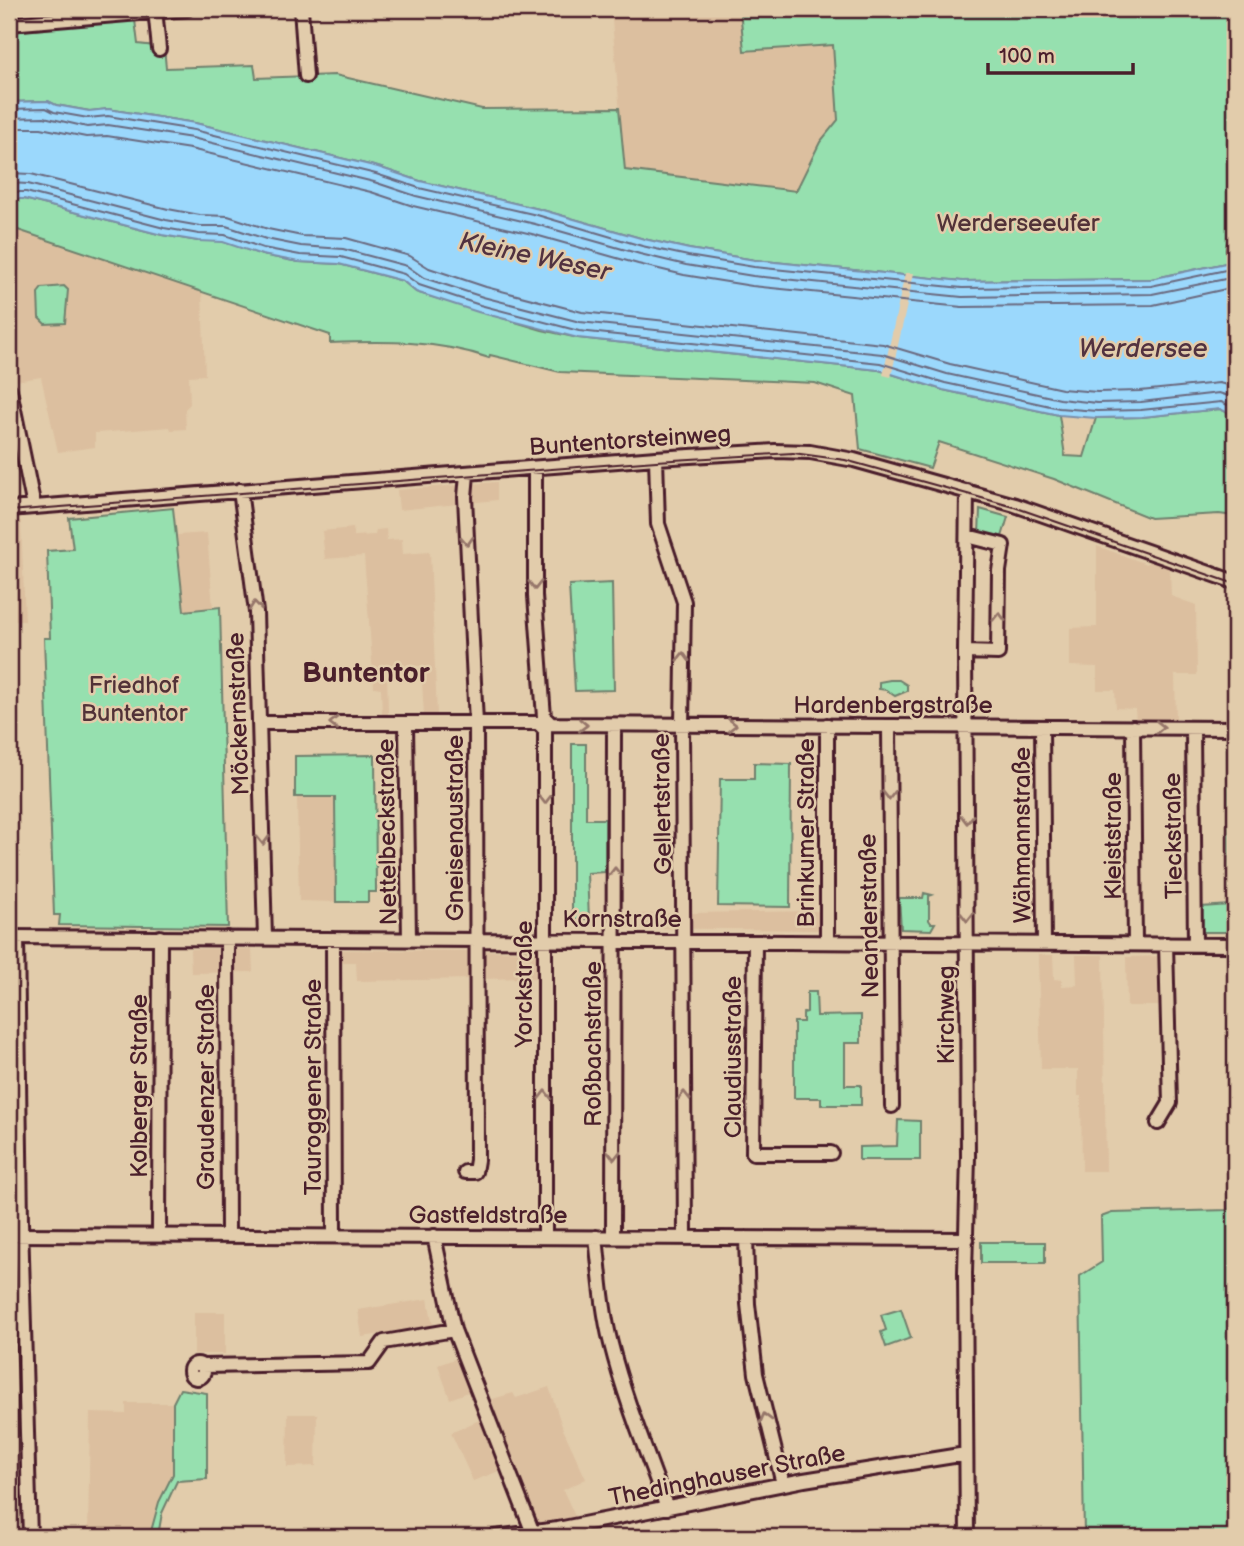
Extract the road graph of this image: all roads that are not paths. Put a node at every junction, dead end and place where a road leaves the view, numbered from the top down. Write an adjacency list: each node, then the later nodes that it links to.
1 (187, 9): 3 (street)
2 (301, 9): 6 (street)
3 (155, 10): 4 (street); 5 (street)
4 (9, 24)
5 (159, 49)
6 (306, 76)
7 (10, 390): 13 (street)
8 (656, 458): 9 (street, Buntentorsteinweg); 12 (street, Buntentorsteinweg); 22 (street, Gellertstraße, one-way to 8)
9 (535, 468): 10 (street, Buntentorsteinweg); 25 (street, Yorckstraße, one-way to 25)
10 (467, 474): 11 (street, Buntentorsteinweg); 19 (street, Gneisenaustraße, one-way to 19)
11 (240, 490): 13 (street, Buntentorsteinweg); 18 (street, Möckernstraße, one-way to 11)
12 (967, 492): 15 (street, Kirchweg); 16 (street, Buntentorsteinweg)
13 (34, 507): 14 (street, Buntentorsteinweg)
14 (9, 509)
15 (967, 536): 17 (street, Kirchweg); 17 (street, one-way to 15)
16 (1235, 582)
17 (965, 652): 24 (street, Kirchweg)
18 (260, 723): 20 (street, Hardenbergstraße, one-way to 18); 34 (street, Möckernstraße, one-way to 34)
19 (476, 723): 20 (street, Hardenbergstraße); 25 (street, Hardenbergstraße); 37 (street, Gneisenaustraße)
20 (406, 724): 36 (street, Nettelbeckstraße)
21 (614, 725): 22 (street, Hardenbergstraße); 25 (street, Hardenbergstraße, one-way to 21); 39 (street, Roßbachstraße, one-way to 21)
22 (682, 725): 23 (street, Hardenbergstraße, one-way to 23); 40 (street, Gellertstraße)
23 (827, 725): 26 (street, Hardenbergstraße); 43 (street, Brinkumer Straße)
24 (967, 726): 26 (street, Hardenbergstraße); 27 (street, Hardenbergstraße); 44 (street, Kirchweg, one-way to 44)
25 (548, 727): 38 (street, Yorckstraße, one-way to 38)
26 (889, 727): 41 (street, Neanderstraße, one-way to 41)
27 (1042, 727): 28 (street, Hardenbergstraße); 45 (street, Wähmannstraße)
28 (1133, 727): 29 (street, Hardenbergstraße, one-way to 29); 46 (street, Kleiststraße)
29 (1193, 727): 30 (street, Hardenbergstraße); 48 (street, Tieckstraße)
30 (1235, 728)
31 (13, 937): 32 (street, Kornstraße); 55 (street)
32 (160, 937): 33 (street, Kornstraße); 56 (street, Kolberger Straße)
33 (227, 937): 34 (street, Kornstraße); 57 (street, Graudenzer Straße)
34 (265, 938): 35 (street, Kornstraße)
35 (333, 939): 36 (street, Kornstraße); 58 (street, Tauroggener Straße)
36 (409, 939): 37 (street, Kornstraße)
37 (476, 939): 38 (street, Kornstraße); 53 (street, Gneisenaustraße)
38 (545, 940): 39 (street, Kornstraße); 60 (street, Yorckstraße, one-way to 38)
39 (615, 940): 40 (street, Kornstraße); 62 (street, Roßbachstraße, one-way to 62)
40 (684, 940): 42 (street, Kornstraße); 63 (street, Gellertstraße, one-way to 40)
41 (891, 941): 43 (street, Kornstraße); 44 (street, Kornstraße); 50 (street, Neanderstraße)
42 (755, 942): 43 (street, Kornstraße); 52 (street, Claudiusstraße)
43 (827, 942)
44 (967, 942): 45 (street, Kornstraße); 65 (street, Kirchweg)
45 (1044, 943): 46 (street, Kornstraße)
46 (1135, 944): 47 (street, Kornstraße)
47 (1166, 944): 48 (street, Kornstraße); 51 (street)
48 (1195, 944): 49 (street, Kornstraße)
49 (1235, 945)
50 (892, 1106)
51 (1158, 1122)
52 (831, 1153)
53 (465, 1172)
54 (9, 1235): 55 (street, Gastfeldstraße)
55 (23, 1235): 56 (street, Gastfeldstraße); 72 (street)
56 (159, 1236): 57 (street, Gastfeldstraße)
57 (228, 1236): 58 (street, Gastfeldstraße)
58 (334, 1236): 59 (street, Gastfeldstraße)
59 (433, 1236): 60 (street, Gastfeldstraße); 66 (street)
60 (545, 1237): 61 (street, Gastfeldstraße)
61 (597, 1237): 62 (street, Gastfeldstraße); 70 (street)
62 (613, 1237): 63 (street, Gastfeldstraße)
63 (685, 1238): 64 (street, Gastfeldstraße)
64 (746, 1238): 65 (street, Gastfeldstraße); 69 (street, one-way to 64)
65 (967, 1239): 68 (street, Kirchweg)
66 (454, 1329): 67 (street); 71 (street)
67 (202, 1366)
68 (966, 1454): 69 (street, Thedinghauser Straße); 74 (street, Kirchweg)
69 (783, 1484): 70 (street, Thedinghauser Straße)
70 (667, 1508): 71 (street, Thedinghauser Straße)
71 (533, 1533): 73 (street, Thedinghauser Straße)
72 (30, 1537)
73 (495, 1537)
74 (967, 1537)

